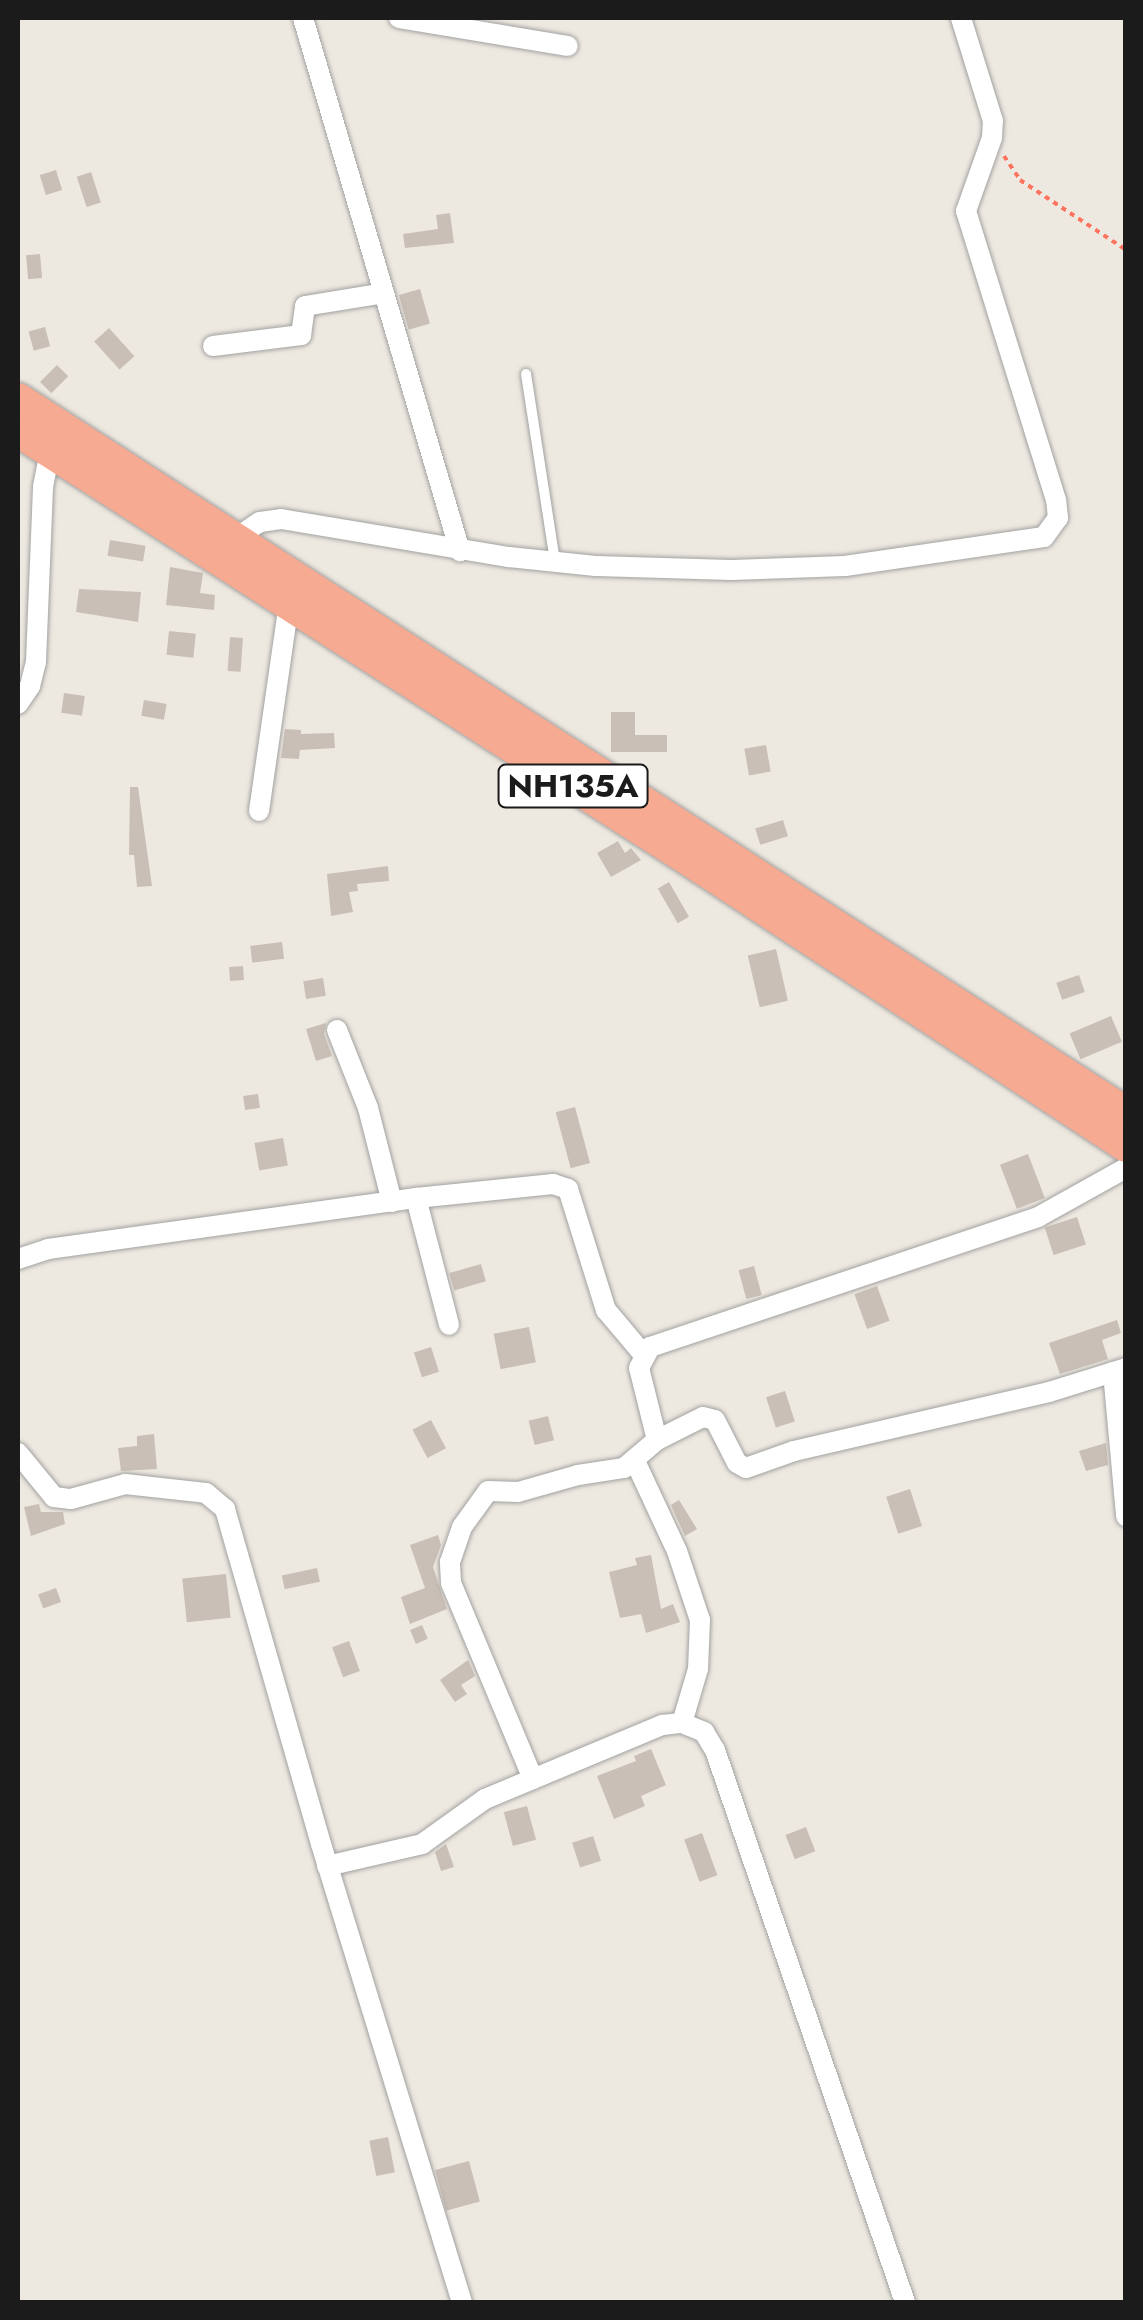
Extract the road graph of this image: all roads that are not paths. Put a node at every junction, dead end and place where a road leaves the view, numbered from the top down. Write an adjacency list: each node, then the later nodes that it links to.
1 (303, 18): 5 (street)
2 (398, 18): 4 (street)
3 (961, 18): 13 (street)
4 (568, 46)
5 (384, 292): 6 (street); 12 (street)
6 (213, 346)
7 (526, 374): 13 (lane)
8 (18, 400): 11 (highway, NH135A)
9 (18, 431): 10 (highway, NH135A)
10 (50, 452): 14 (highway, NH135A); 15 (street)
11 (233, 540): 12 (street); 18 (highway, NH135A)
12 (460, 551): 13 (street)
13 (555, 562)
14 (289, 604): 16 (street); 19 (highway, NH135A)
15 (18, 704)
16 (259, 811)
17 (337, 1030): 22 (street)
18 (1126, 1113)
19 (1126, 1146)
20 (1126, 1168): 25 (street)
21 (416, 1198): 22 (street); 24 (street); 25 (street)
22 (392, 1202): 23 (street)
23 (18, 1259)
24 (449, 1325)
25 (643, 1354): 27 (street)
26 (1119, 1370): 27 (street); 32 (street)
27 (656, 1440): 29 (street)
28 (18, 1453): 30 (street)
29 (635, 1461): 33 (street); 34 (street)
30 (40, 1483): 31 (street); 35 (street)
31 (18, 1489)
32 (1126, 1516)
33 (682, 1722): 34 (street); 37 (street)
34 (532, 1779): 35 (street)
35 (327, 1866): 36 (street)
36 (462, 2302)
37 (905, 2302)

